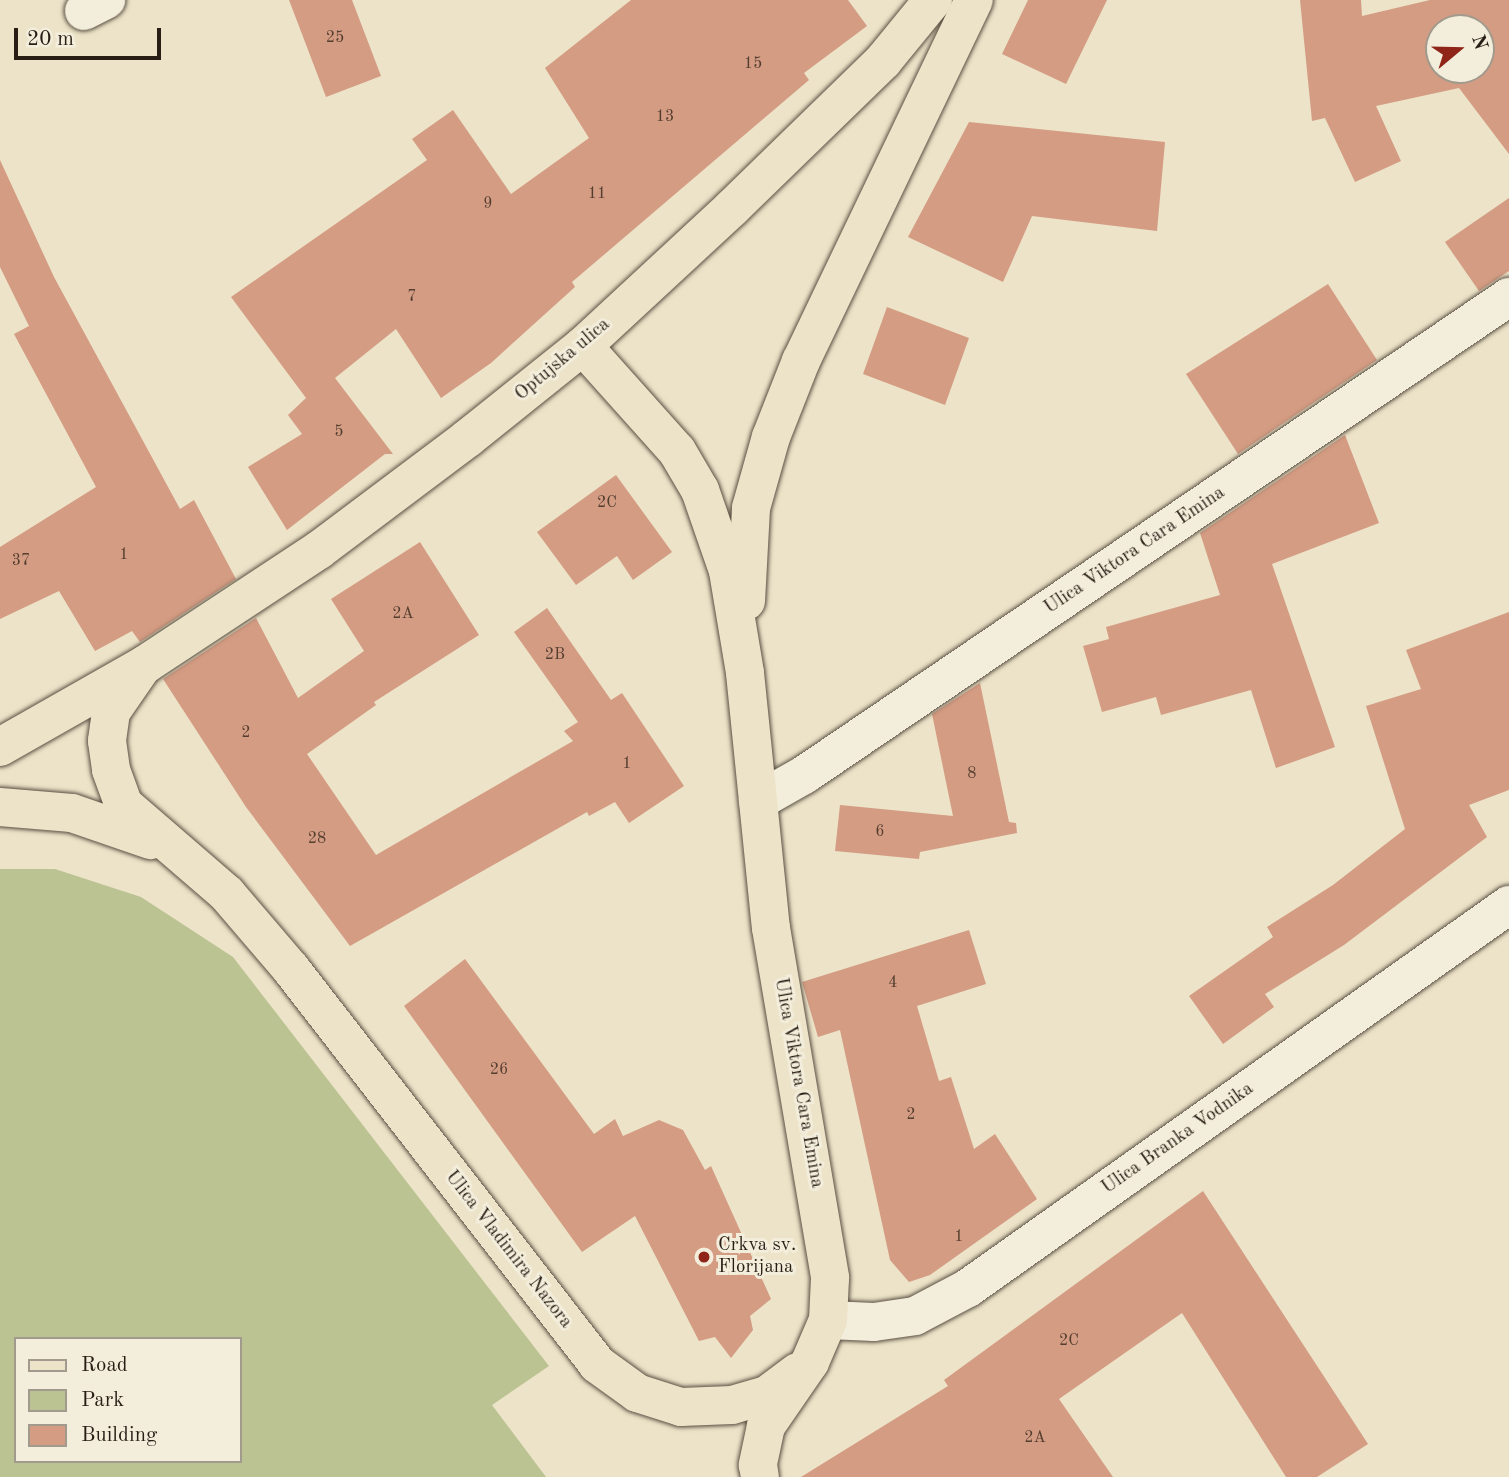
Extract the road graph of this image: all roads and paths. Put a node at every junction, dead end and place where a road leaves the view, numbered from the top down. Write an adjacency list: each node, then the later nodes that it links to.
1 (933, 0): 4 (main road, Optujska ulica)
2 (974, 0): 6 (main road)
3 (1509, 297): 8 (street, Ulica Viktora Cara Emina)
4 (583, 346): 5 (main road, Optujska ulica); 6 (main road)
5 (146, 664): 7 (main road); 10 (main road, Ulica Vladimira Nazora)
6 (745, 673): 8 (main road, Ulica Viktora Cara Emina)
7 (0, 747)
8 (758, 801): 12 (main road, Ulica Viktora Cara Emina)
9 (0, 807): 10 (main road)
10 (183, 855): 13 (main road, Ulica Vladimira Nazora)
11 (1509, 905): 12 (street, Ulica Branka Vodnika)
12 (828, 1320): 13 (main road, Ulica Viktora Cara Emina)
13 (810, 1362): 14 (main road)
14 (760, 1477)

